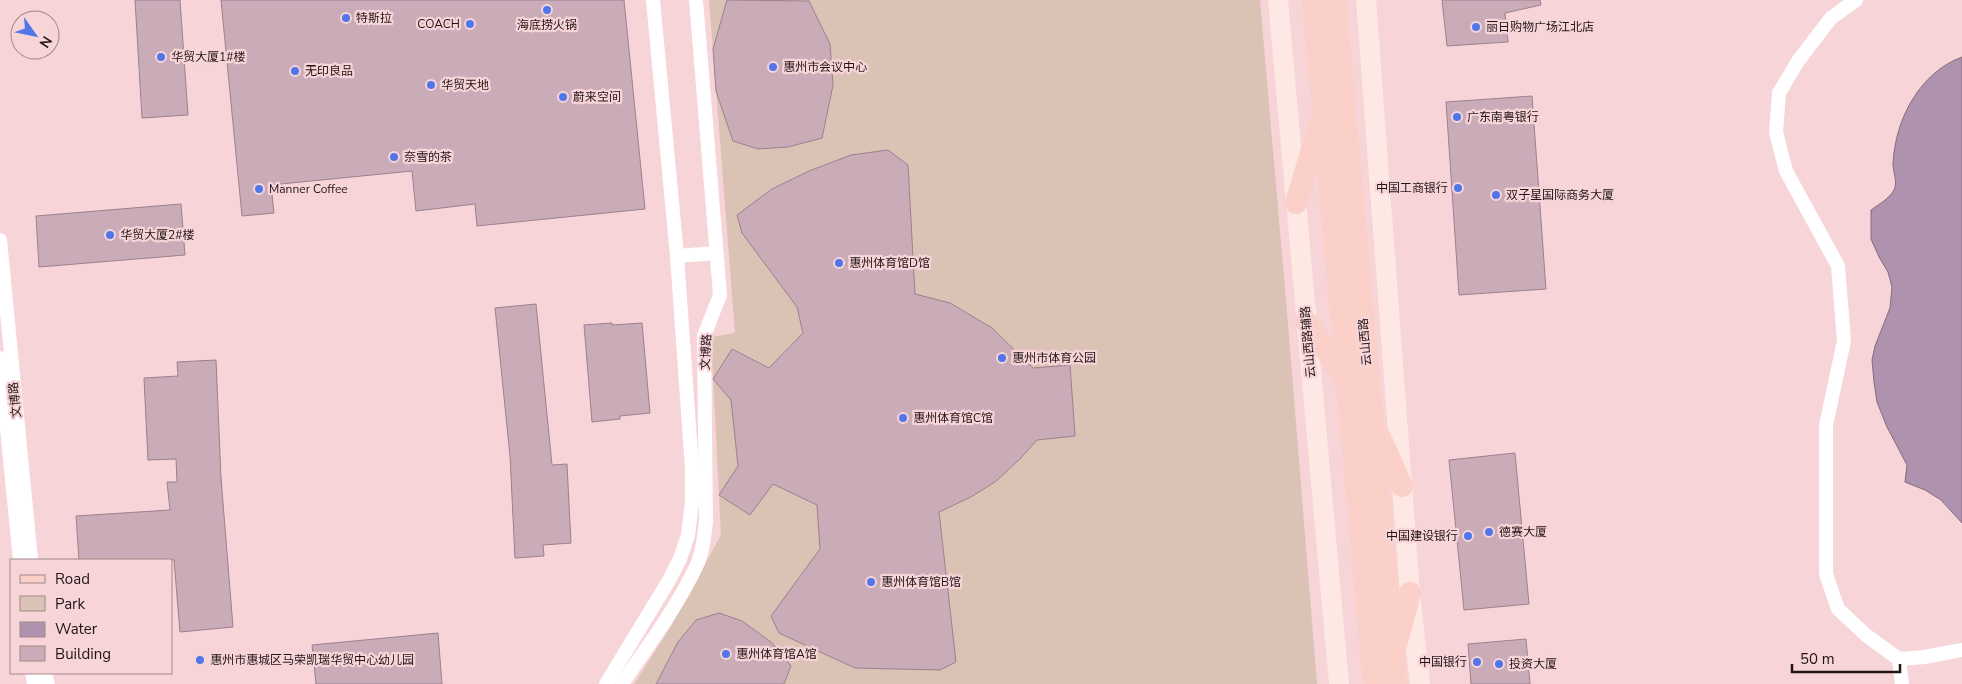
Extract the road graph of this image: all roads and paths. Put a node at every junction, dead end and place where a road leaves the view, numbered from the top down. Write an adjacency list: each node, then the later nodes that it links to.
1 (652, 0): 12 (street, 文博路)
2 (696, 0): 11 (street, 文博路)
3 (1278, 0): 9 (main road, 云山西路辅路)
4 (1313, 0): 8 (main road, 云山西路)
5 (1335, 0): 17 (main road, 云山西路)
6 (1366, 0): 18 (main road)
7 (1856, 0): 24 (street)
8 (1323, 112): 9 (main road); 16 (main road, 云山西路)
9 (1296, 203): 14 (main road, 云山西路辅路)
10 (0, 240): 13 (street, 文博路)
11 (716, 253): 12 (street); 26 (street, 文博路)
12 (677, 256): 25 (street, 文博路)
13 (3, 318): 20 (street, 文博路)
14 (1306, 321): 16 (main road); 27 (main road, 云山西路辅路)
15 (0, 358): 19 (street, 文博路)
16 (1347, 381): 28 (main road, 云山西路)
17 (1371, 418): 18 (main road); 23 (main road, 云山西路)
18 (1402, 486): 21 (main road)
19 (20, 559)
20 (31, 559)
21 (1410, 593): 23 (main road); 30 (main road)
22 (1962, 650): 24 (street)
23 (1393, 658): 29 (main road, 云山西路)
24 (1899, 659): 31 (street)
25 (606, 684)
26 (622, 684)
27 (1339, 684)
28 (1374, 684)
29 (1396, 684)
30 (1420, 684)
31 (1902, 684)

